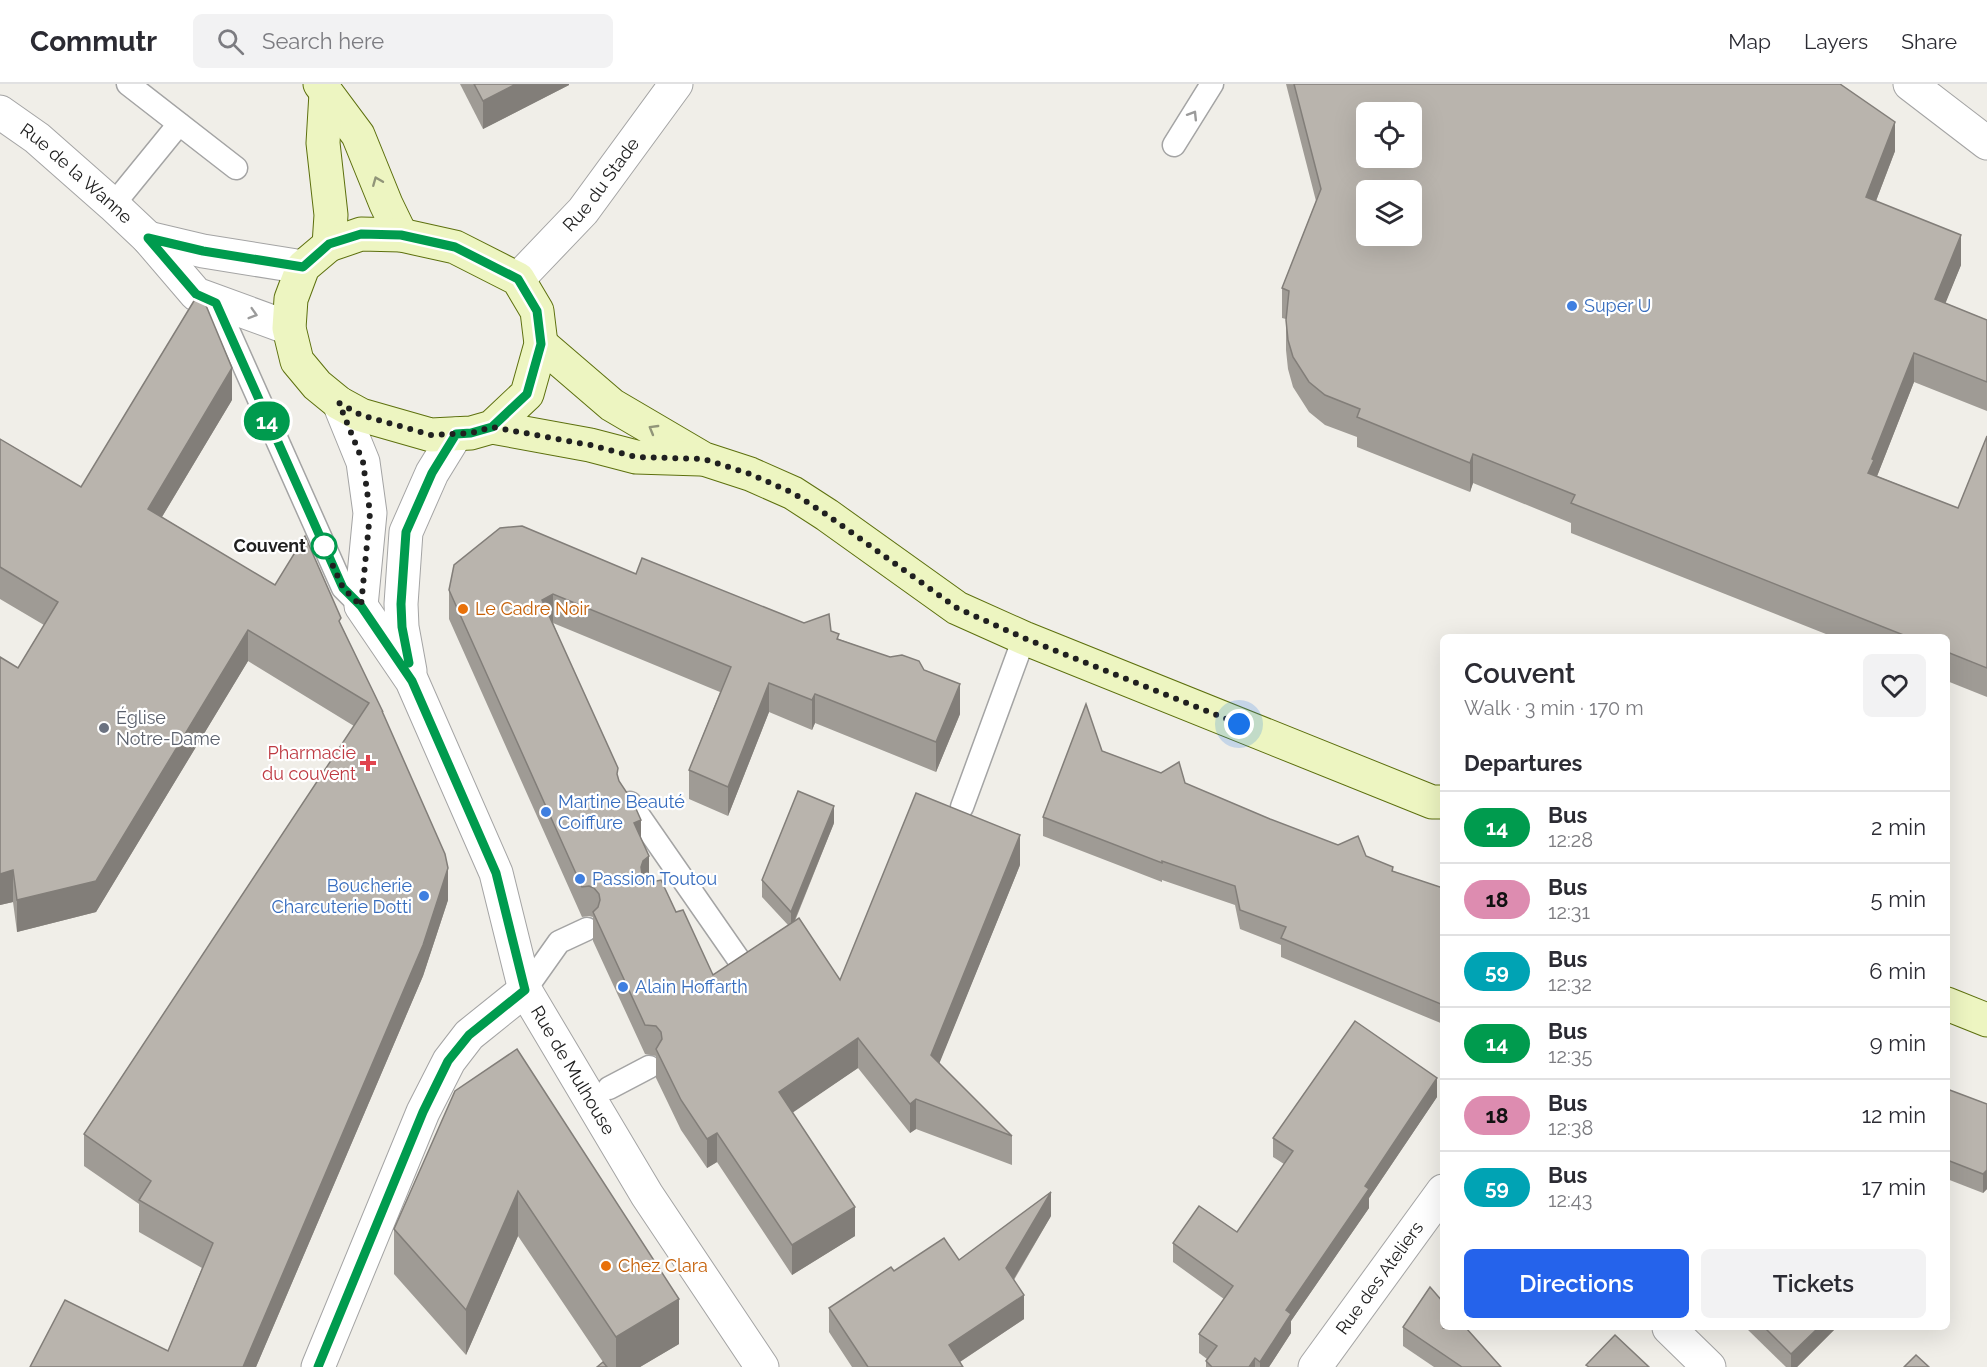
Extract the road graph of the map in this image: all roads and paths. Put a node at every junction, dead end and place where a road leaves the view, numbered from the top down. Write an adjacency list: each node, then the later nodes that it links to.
1 (128, 84): 7 (lane)
2 (676, 84): 16 (street, Rue du Stade)
3 (1212, 84): 9 (lane, one-way to 3)
4 (1910, 84): 8 (street)
5 (322, 88): 12 (main road, one-way to 5); 14 (main road)
6 (0, 111): 11 (street, Rue de la Wanne)
7 (179, 124): 10 (lane); 11 (lane)
8 (1987, 143)
9 (1174, 145)
10 (236, 168)
11 (113, 205): 13 (street, Rue de la Wanne)
12 (401, 235): 14 (main road); 16 (main road)
13 (148, 238): 15 (street); 17 (street)
14 (329, 244): 15 (main road)
15 (303, 267): 18 (main road)
16 (518, 279): 19 (main road)
17 (216, 303): 18 (street, one-way to 18); 24 (lane)
18 (289, 328): 20 (main road)
19 (541, 344): 21 (main road); 23 (main road, one-way to 19)
20 (339, 403): 22 (main road); 24 (street)
21 (492, 427): 22 (main road); 23 (main road)
22 (456, 434): 26 (street, Rue de Mulhouse)
23 (704, 459): 25 (main road)
24 (361, 606): 26 (street, Rue de Mulhouse)
25 (1024, 638): 28 (main road); 29 (lane)
26 (412, 681): 34 (street, Rue de Mulhouse)
27 (630, 803): 30 (lane)
28 (1439, 806)
29 (962, 807)
30 (686, 883): 31 (lane); 33 (lane)
31 (665, 893)
32 (587, 929): 34 (lane)
33 (740, 960)
34 (525, 990): 41 (street); 42 (street, Rue de Mulhouse)
35 (1950, 1005): 36 (main road)
36 (1987, 1020)
37 (649, 1067): 38 (lane)
38 (609, 1088)
39 (1440, 1195): 43 (street, Rue des Ateliers)
40 (1671, 1330): 44 (street)
41 (318, 1367)
42 (762, 1367)
43 (1315, 1367)
44 (1710, 1367)

